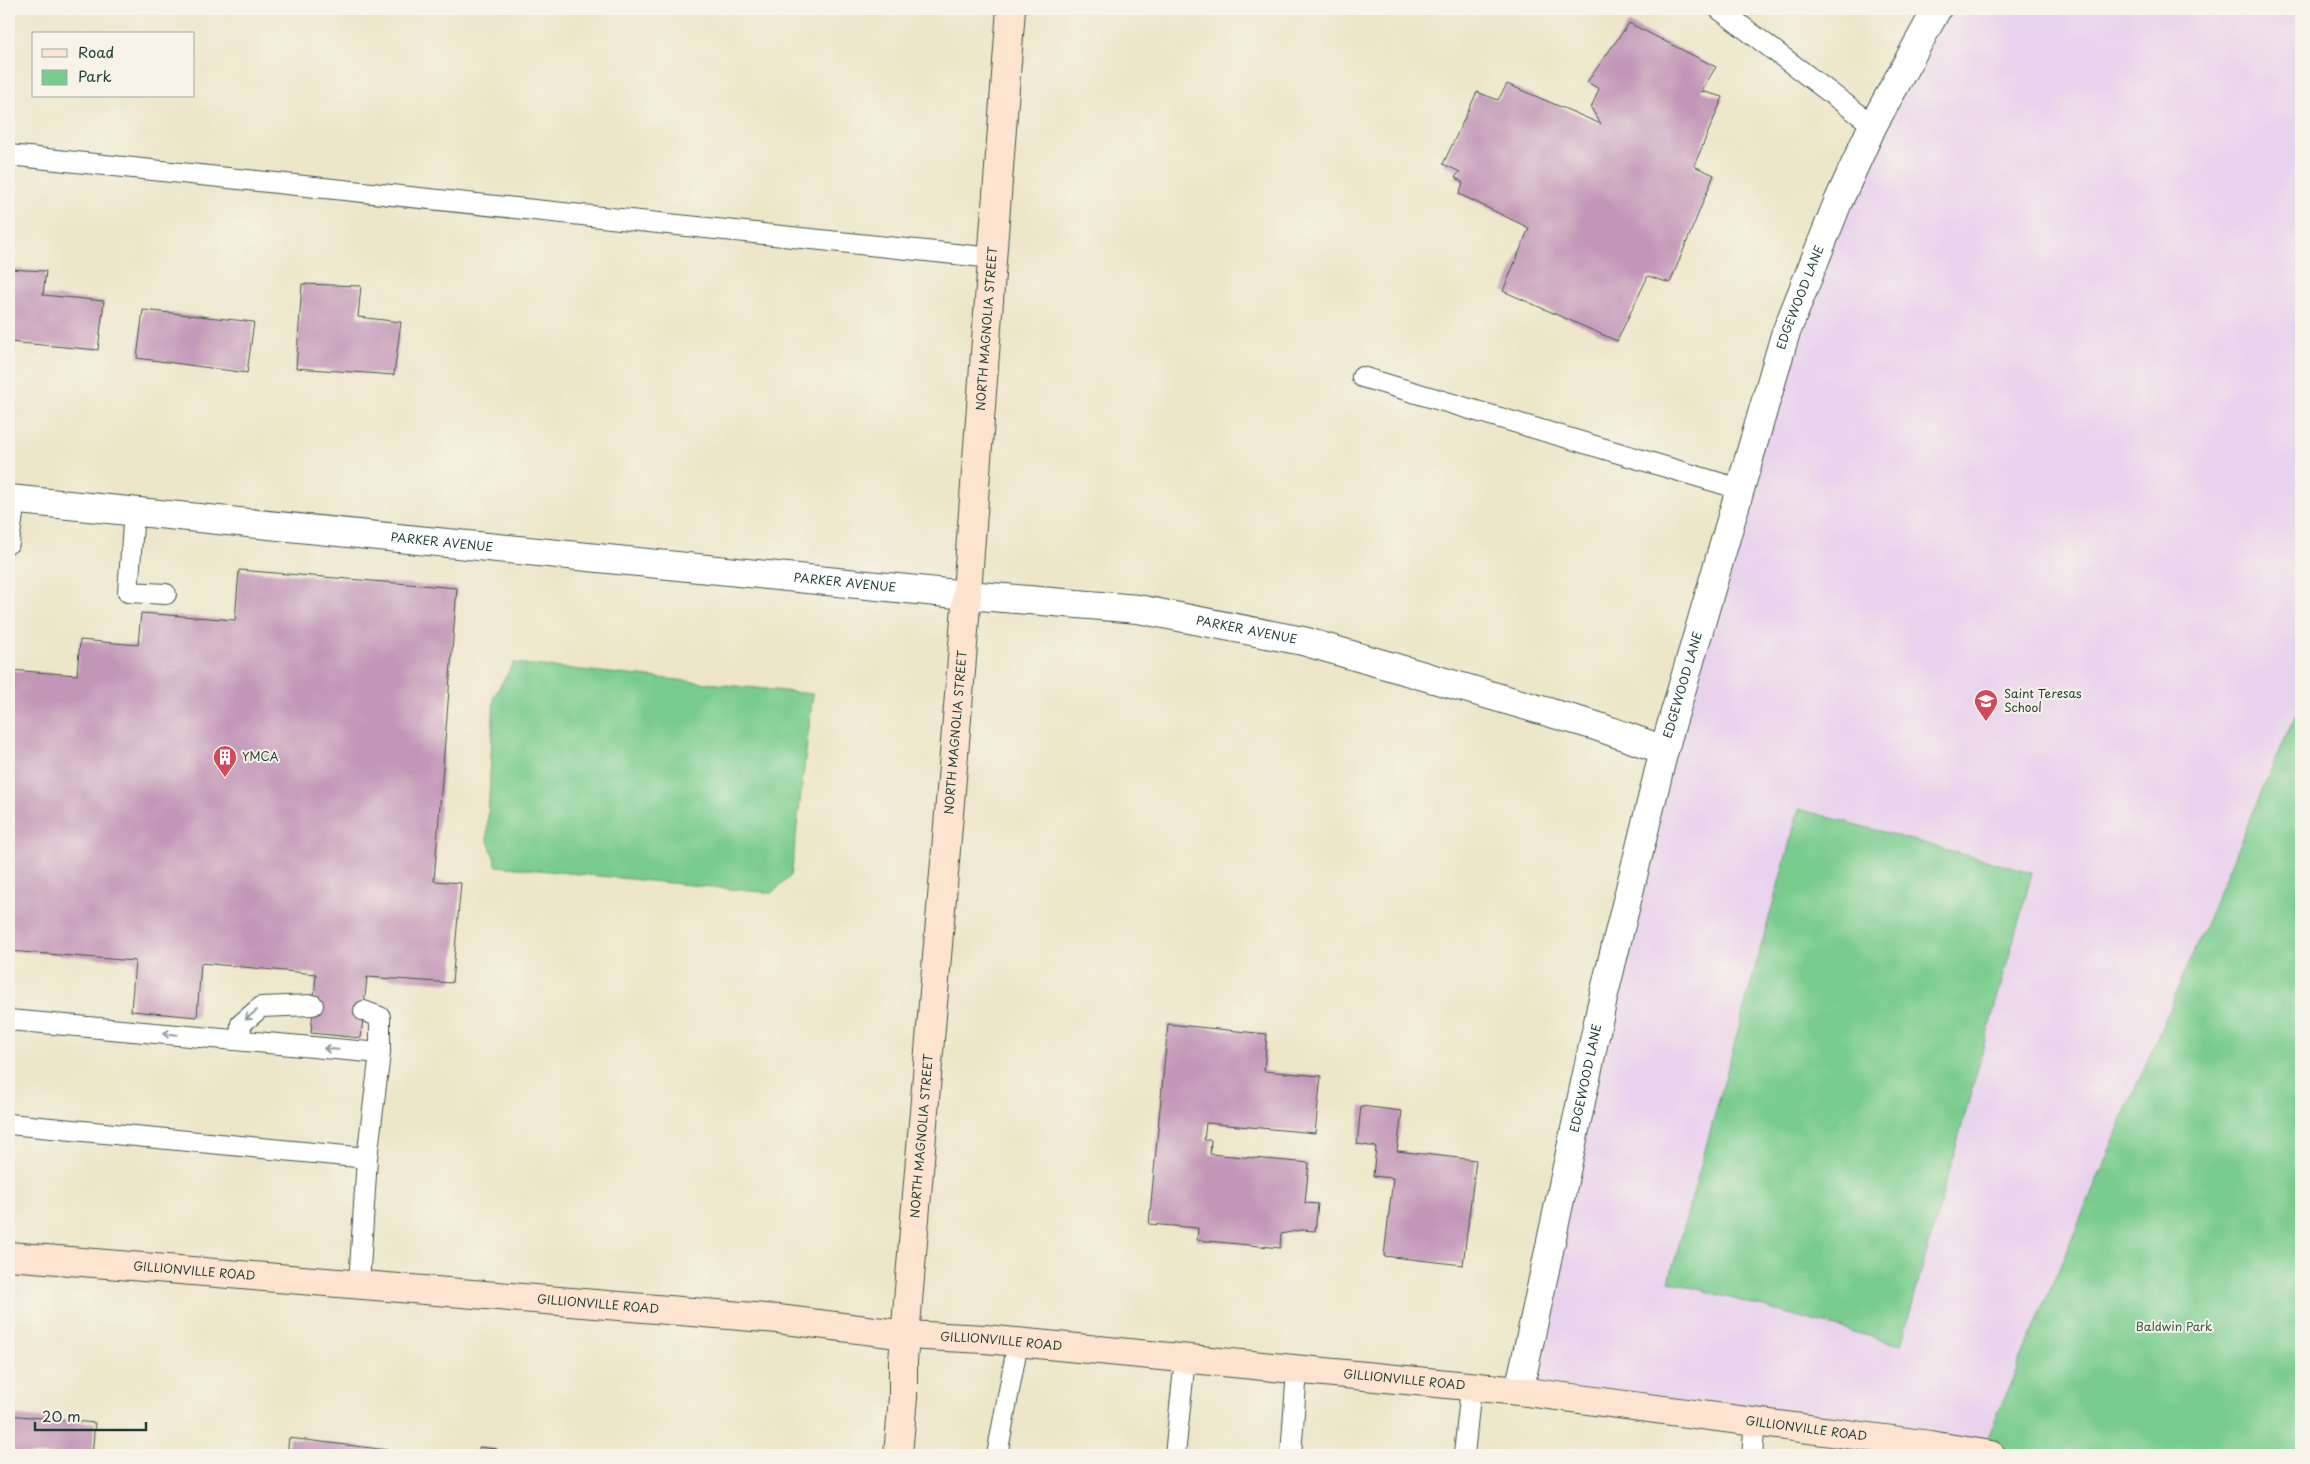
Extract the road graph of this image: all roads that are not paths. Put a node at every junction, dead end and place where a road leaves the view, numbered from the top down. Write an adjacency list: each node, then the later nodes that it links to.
1 (1011, 9): 6 (main road, NORTH MAGNOLIA STREET)
2 (1719, 9): 4 (lane)
3 (1937, 9): 4 (street, EDGEWOOD LANE)
4 (1873, 125): 8 (street, EDGEWOOD LANE)
5 (9, 156): 6 (lane)
6 (993, 258): 13 (main road, NORTH MAGNOLIA STREET)
7 (1362, 377): 8 (lane)
8 (1740, 489): 14 (street, EDGEWOOD LANE)
9 (12, 499): 10 (street, PARKER AVENUE); 11 (lane)
10 (134, 512): 12 (lane); 13 (street, PARKER AVENUE)
11 (9, 542)
12 (166, 594)
13 (967, 595): 14 (street, PARKER AVENUE); 24 (main road, NORTH MAGNOLIA STREET)
14 (1664, 750): 29 (street, EDGEWOOD LANE)
15 (313, 1005): 18 (lane, one-way to 18)
16 (364, 1010): 19 (lane)
17 (9, 1020): 18 (lane, one-way to 17)
18 (240, 1040): 19 (lane, one-way to 18)
19 (380, 1053): 21 (lane)
20 (9, 1124): 21 (lane)
21 (367, 1158): 23 (lane)
22 (9, 1256): 23 (main road, GILLIONVILLE ROAD)
23 (359, 1284): 24 (main road, GILLIONVILLE ROAD)
24 (906, 1335): 25 (main road, GILLIONVILLE ROAD); 33 (main road, NORTH MAGNOLIA STREET)
25 (1018, 1342): 26 (main road, GILLIONVILLE ROAD); 34 (lane)
26 (1185, 1359): 27 (main road, GILLIONVILLE ROAD); 35 (lane)
27 (1297, 1370): 28 (main road, GILLIONVILLE ROAD); 36 (lane)
28 (1472, 1387): 29 (main road, GILLIONVILLE ROAD); 37 (lane)
29 (1519, 1391): 30 (main road, GILLIONVILLE ROAD)
30 (1755, 1421): 31 (main road, GILLIONVILLE ROAD); 38 (lane)
31 (1899, 1448): 32 (main road, GILLIONVILLE ROAD)
32 (1981, 1454)
33 (898, 1455)
34 (997, 1455)
35 (1175, 1455)
36 (1290, 1455)
37 (1464, 1455)
38 (1752, 1455)

